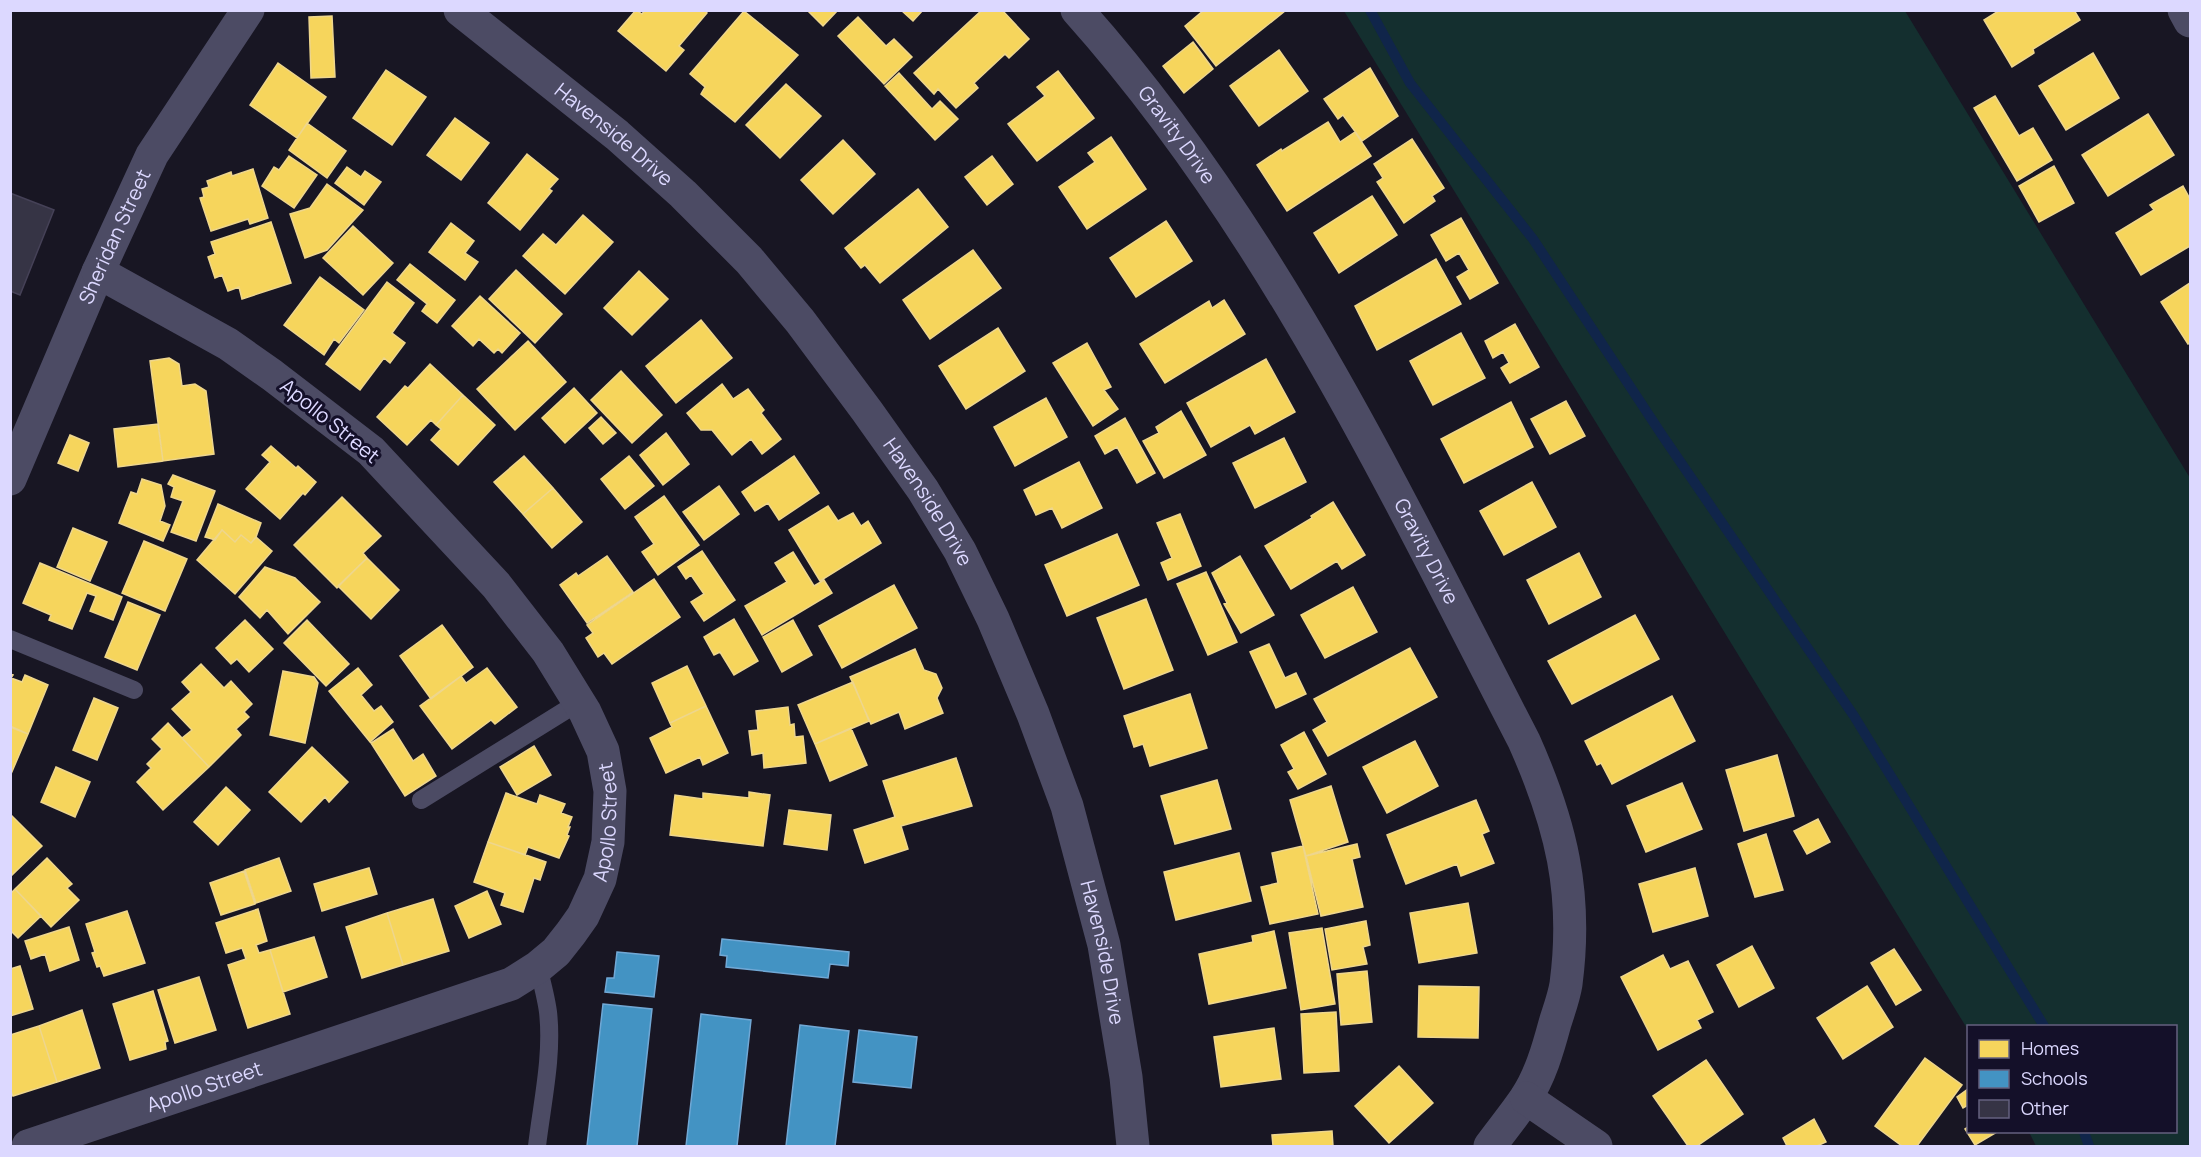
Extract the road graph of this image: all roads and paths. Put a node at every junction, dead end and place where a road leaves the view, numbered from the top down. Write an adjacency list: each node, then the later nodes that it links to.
1 (248, 10): 6 (street, Sheridan Street)
2 (460, 10): 16 (street, Havenside Drive)
3 (1077, 10): 13 (street, Gravity Drive)
4 (2184, 10): 5 (street)
5 (2190, 21)
6 (98, 272): 7 (street, Sheridan Street); 10 (street, Apollo Street)
7 (10, 479)
8 (10, 639): 9 (lane)
9 (134, 690)
10 (579, 702): 11 (lane); 12 (street, Apollo Street)
11 (421, 800)
12 (538, 967): 14 (street, Apollo Street); 15 (lane)
13 (1526, 1098): 17 (street, Gravity Drive); 18 (street)
14 (28, 1146)
15 (537, 1146)
16 (1133, 1146)
17 (1490, 1146)
18 (1596, 1146)

